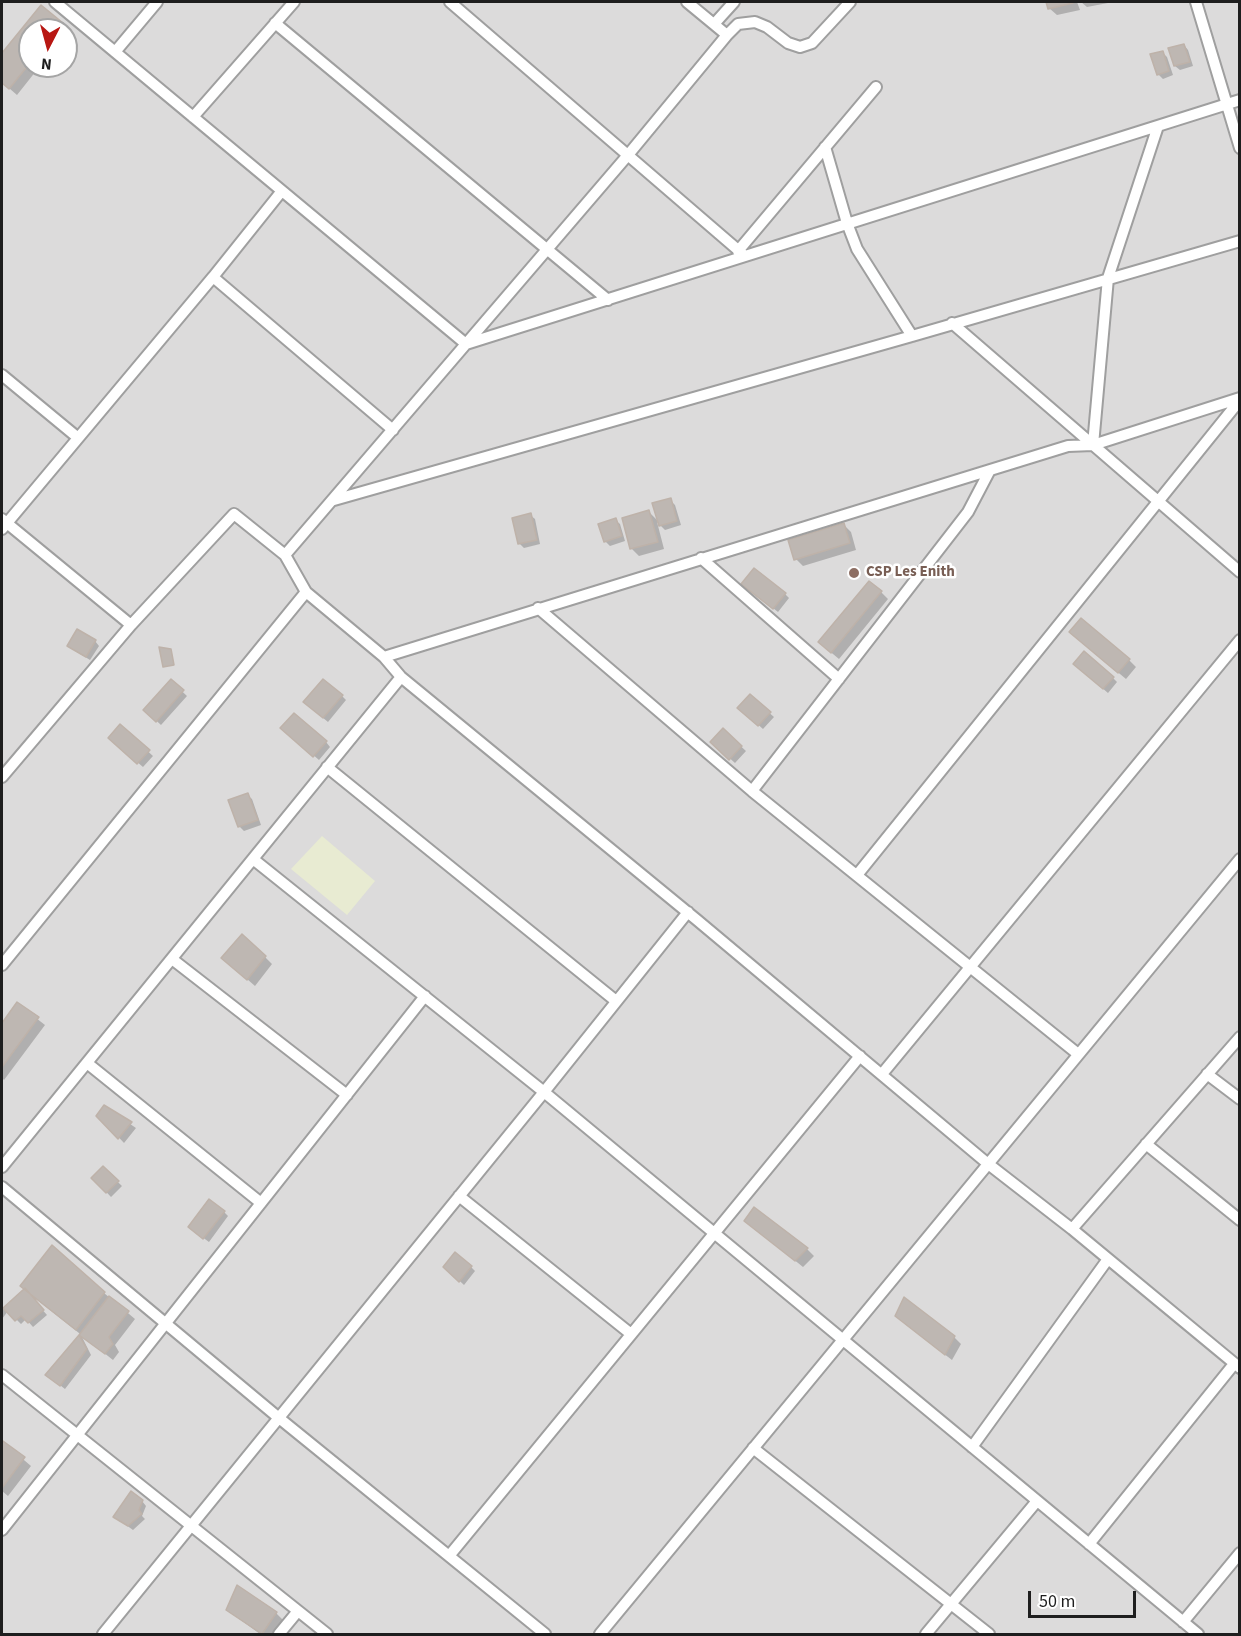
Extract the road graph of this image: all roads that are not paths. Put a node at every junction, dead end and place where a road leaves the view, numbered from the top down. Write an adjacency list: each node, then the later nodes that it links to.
1 (55, 2): 12 (street)
2 (157, 2): 12 (street)
3 (294, 2): 9 (street)
4 (450, 2): 20 (street)
5 (687, 2): 10 (street)
6 (734, 2): 10 (street)
7 (850, 2): 11 (street)
8 (1196, 2): 15 (street)
9 (275, 23): 16 (street); 24 (street)
10 (715, 23): 11 (street)
11 (727, 35): 20 (street)
12 (115, 52): 16 (street)
13 (876, 87): 18 (street)
14 (1239, 100): 15 (street)
15 (1226, 104): 17 (street); 19 (street)
16 (193, 117): 21 (street)
17 (1158, 126): 22 (street); 27 (street)
18 (825, 147): 22 (street); 25 (street)
19 (1239, 148)
20 (628, 154): 24 (street); 25 (street)
21 (281, 192): 26 (street); 31 (street)
22 (847, 223): 25 (street); 30 (street)
23 (1239, 241): 27 (street)
24 (547, 249): 28 (street); 31 (street)
25 (741, 254): 28 (street)
26 (213, 277): 34 (street); 35 (street)
27 (1108, 278): 29 (street); 36 (street)
28 (608, 300): 31 (street)
29 (952, 323): 30 (street); 36 (street)
30 (912, 336): 38 (street)
31 (466, 344): 34 (street)
32 (2, 375): 35 (street)
33 (1239, 399): 36 (street); 39 (street)
34 (393, 430): 38 (street)
35 (77, 437): 40 (street)
36 (1093, 445): 37 (street); 39 (street)
37 (990, 470): 42 (street); 50 (street)
38 (334, 500): 41 (street)
39 (1158, 501): 43 (street); 56 (street)
40 (3, 524): 46 (street)
41 (285, 555): 44 (street); 46 (street)
42 (701, 558): 45 (street); 50 (street)
43 (1239, 572)
44 (306, 592): 48 (street); 59 (street)
45 (538, 608): 48 (street); 53 (street)
46 (130, 625): 52 (street)
47 (1239, 640): 60 (street)
48 (384, 657): 49 (street)
49 (401, 677): 51 (street); 57 (street)
50 (839, 679): 53 (street)
51 (327, 767): 54 (street); 62 (street)
52 (2, 777)
53 (752, 791): 56 (street)
54 (253, 859): 58 (street); 61 (street)
55 (1239, 859): 64 (street)
56 (857, 875): 60 (street)
57 (687, 912): 62 (street); 65 (street)
58 (172, 958): 66 (street); 70 (street)
59 (2, 965)
60 (970, 967): 64 (street); 67 (street)
61 (425, 996): 69 (street); 70 (street)
62 (616, 1001): 69 (street)
63 (1239, 1037): 68 (street)
64 (1078, 1054): 73 (street)
65 (860, 1056): 67 (street); 80 (street)
66 (87, 1063): 74 (street); 77 (street)
67 (882, 1074): 73 (street)
68 (1207, 1074): 71 (street); 72 (street)
69 (544, 1092): 76 (street); 80 (street)
70 (347, 1095): 77 (street)
71 (1239, 1100)
72 (1146, 1144): 78 (street); 79 (street)
73 (987, 1163): 79 (street); 84 (street)
74 (2, 1167)
75 (2, 1187): 82 (street)
76 (459, 1196): 83 (street); 87 (street)
77 (261, 1203): 82 (street)
78 (1239, 1220)
79 (1072, 1229): 81 (street)
80 (714, 1233): 83 (street); 84 (street)
81 (1108, 1259): 85 (street); 89 (street)
82 (166, 1323): 87 (street); 88 (street)
83 (631, 1334): 97 (street)
84 (843, 1340): 89 (street); 90 (street)
85 (1237, 1366): 95 (street)
86 (2, 1375): 88 (street)
87 (279, 1418): 93 (street); 97 (street)
88 (77, 1435): 92 (street); 93 (street)
89 (972, 1447): 91 (street)
90 (753, 1448): 98 (street); 105 (street)
91 (1037, 1501): 95 (street); 98 (street)
92 (6, 1516): 94 (street)
93 (191, 1526): 99 (street); 101 (street)
94 (2, 1530)
95 (1089, 1544): 100 (street)
96 (1239, 1553): 100 (street)
97 (449, 1556): 104 (street)
98 (951, 1604): 106 (street); 107 (street)
99 (298, 1611): 102 (street); 103 (street)
100 (1183, 1622): 108 (street)
101 (103, 1635)
102 (279, 1635)
103 (327, 1635)
104 (545, 1635)
105 (600, 1635)
106 (926, 1635)
107 (990, 1635)
108 (1198, 1635)

